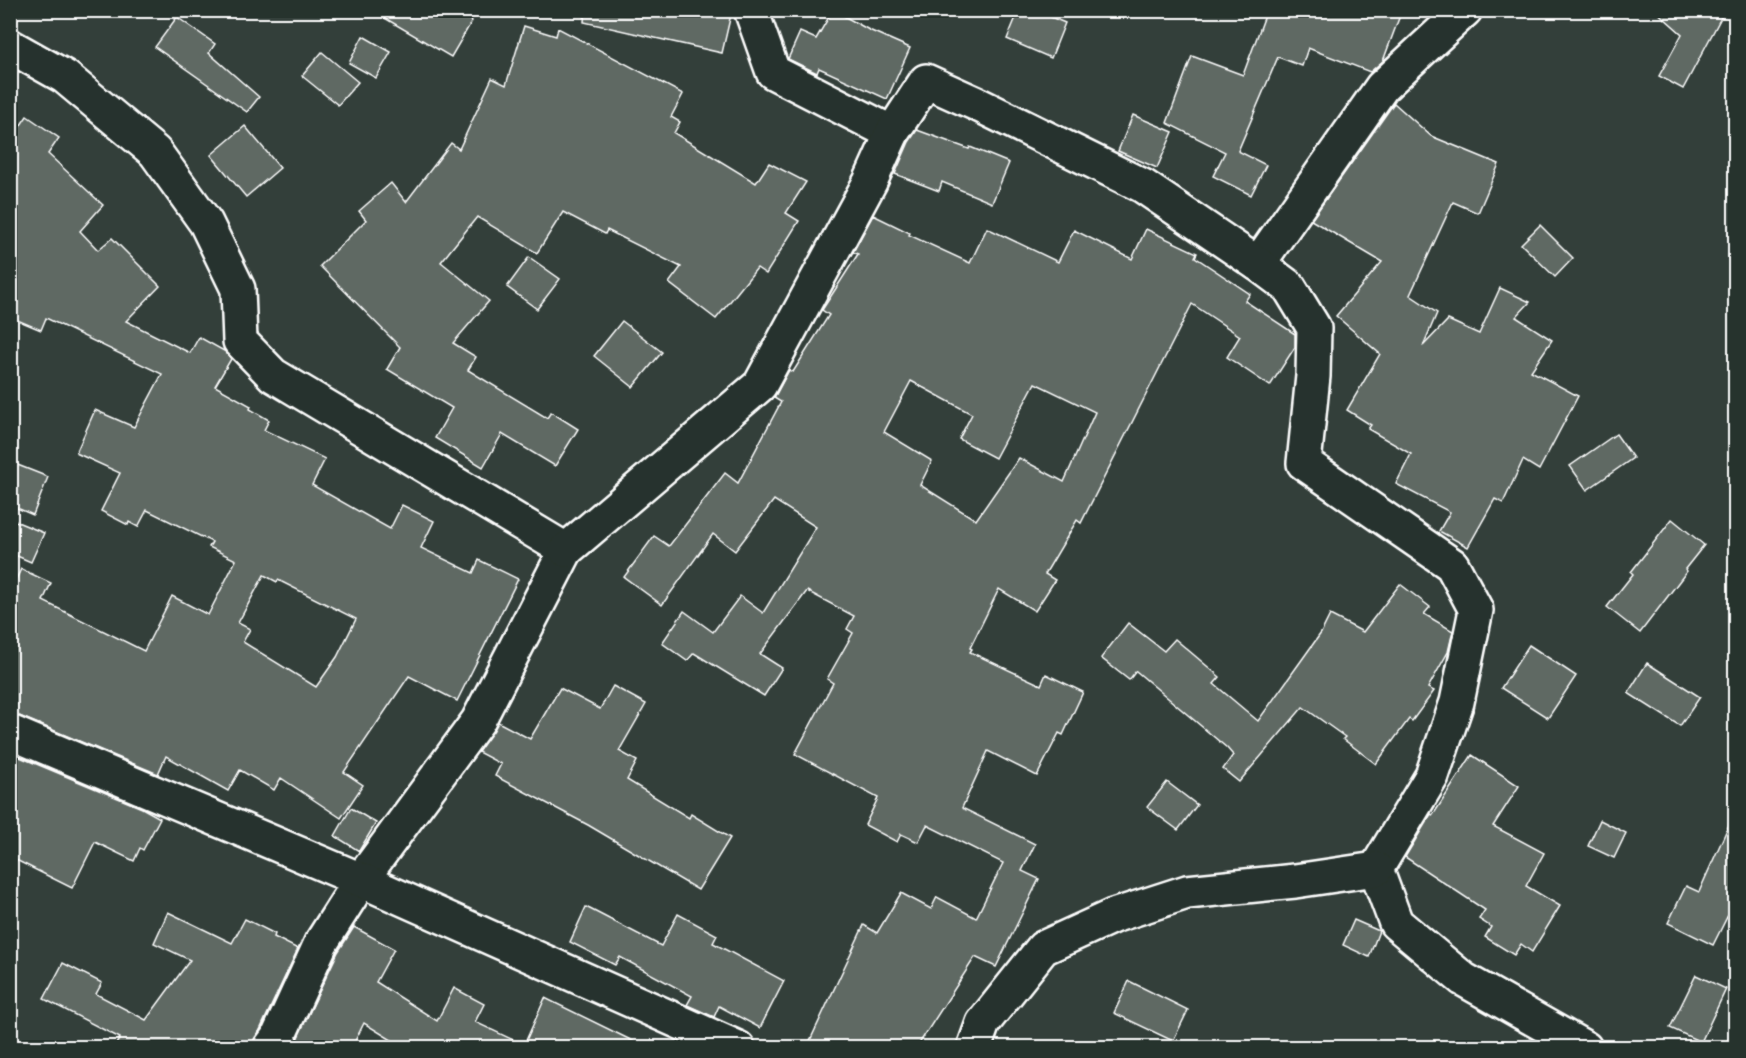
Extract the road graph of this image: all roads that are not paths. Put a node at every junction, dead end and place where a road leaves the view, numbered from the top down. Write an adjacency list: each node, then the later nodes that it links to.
1 (751, 10): 4 (street)
2 (1466, 10): 5 (street)
3 (10, 46): 6 (street)
4 (892, 133): 5 (street); 6 (street)
5 (1258, 264): 8 (street)
6 (566, 550): 9 (street)
7 (10, 732): 9 (street)
8 (1376, 868): 12 (street); 13 (street)
9 (361, 880): 10 (street); 11 (street)
10 (270, 1047)
11 (738, 1047)
12 (974, 1047)
13 (1584, 1047)

